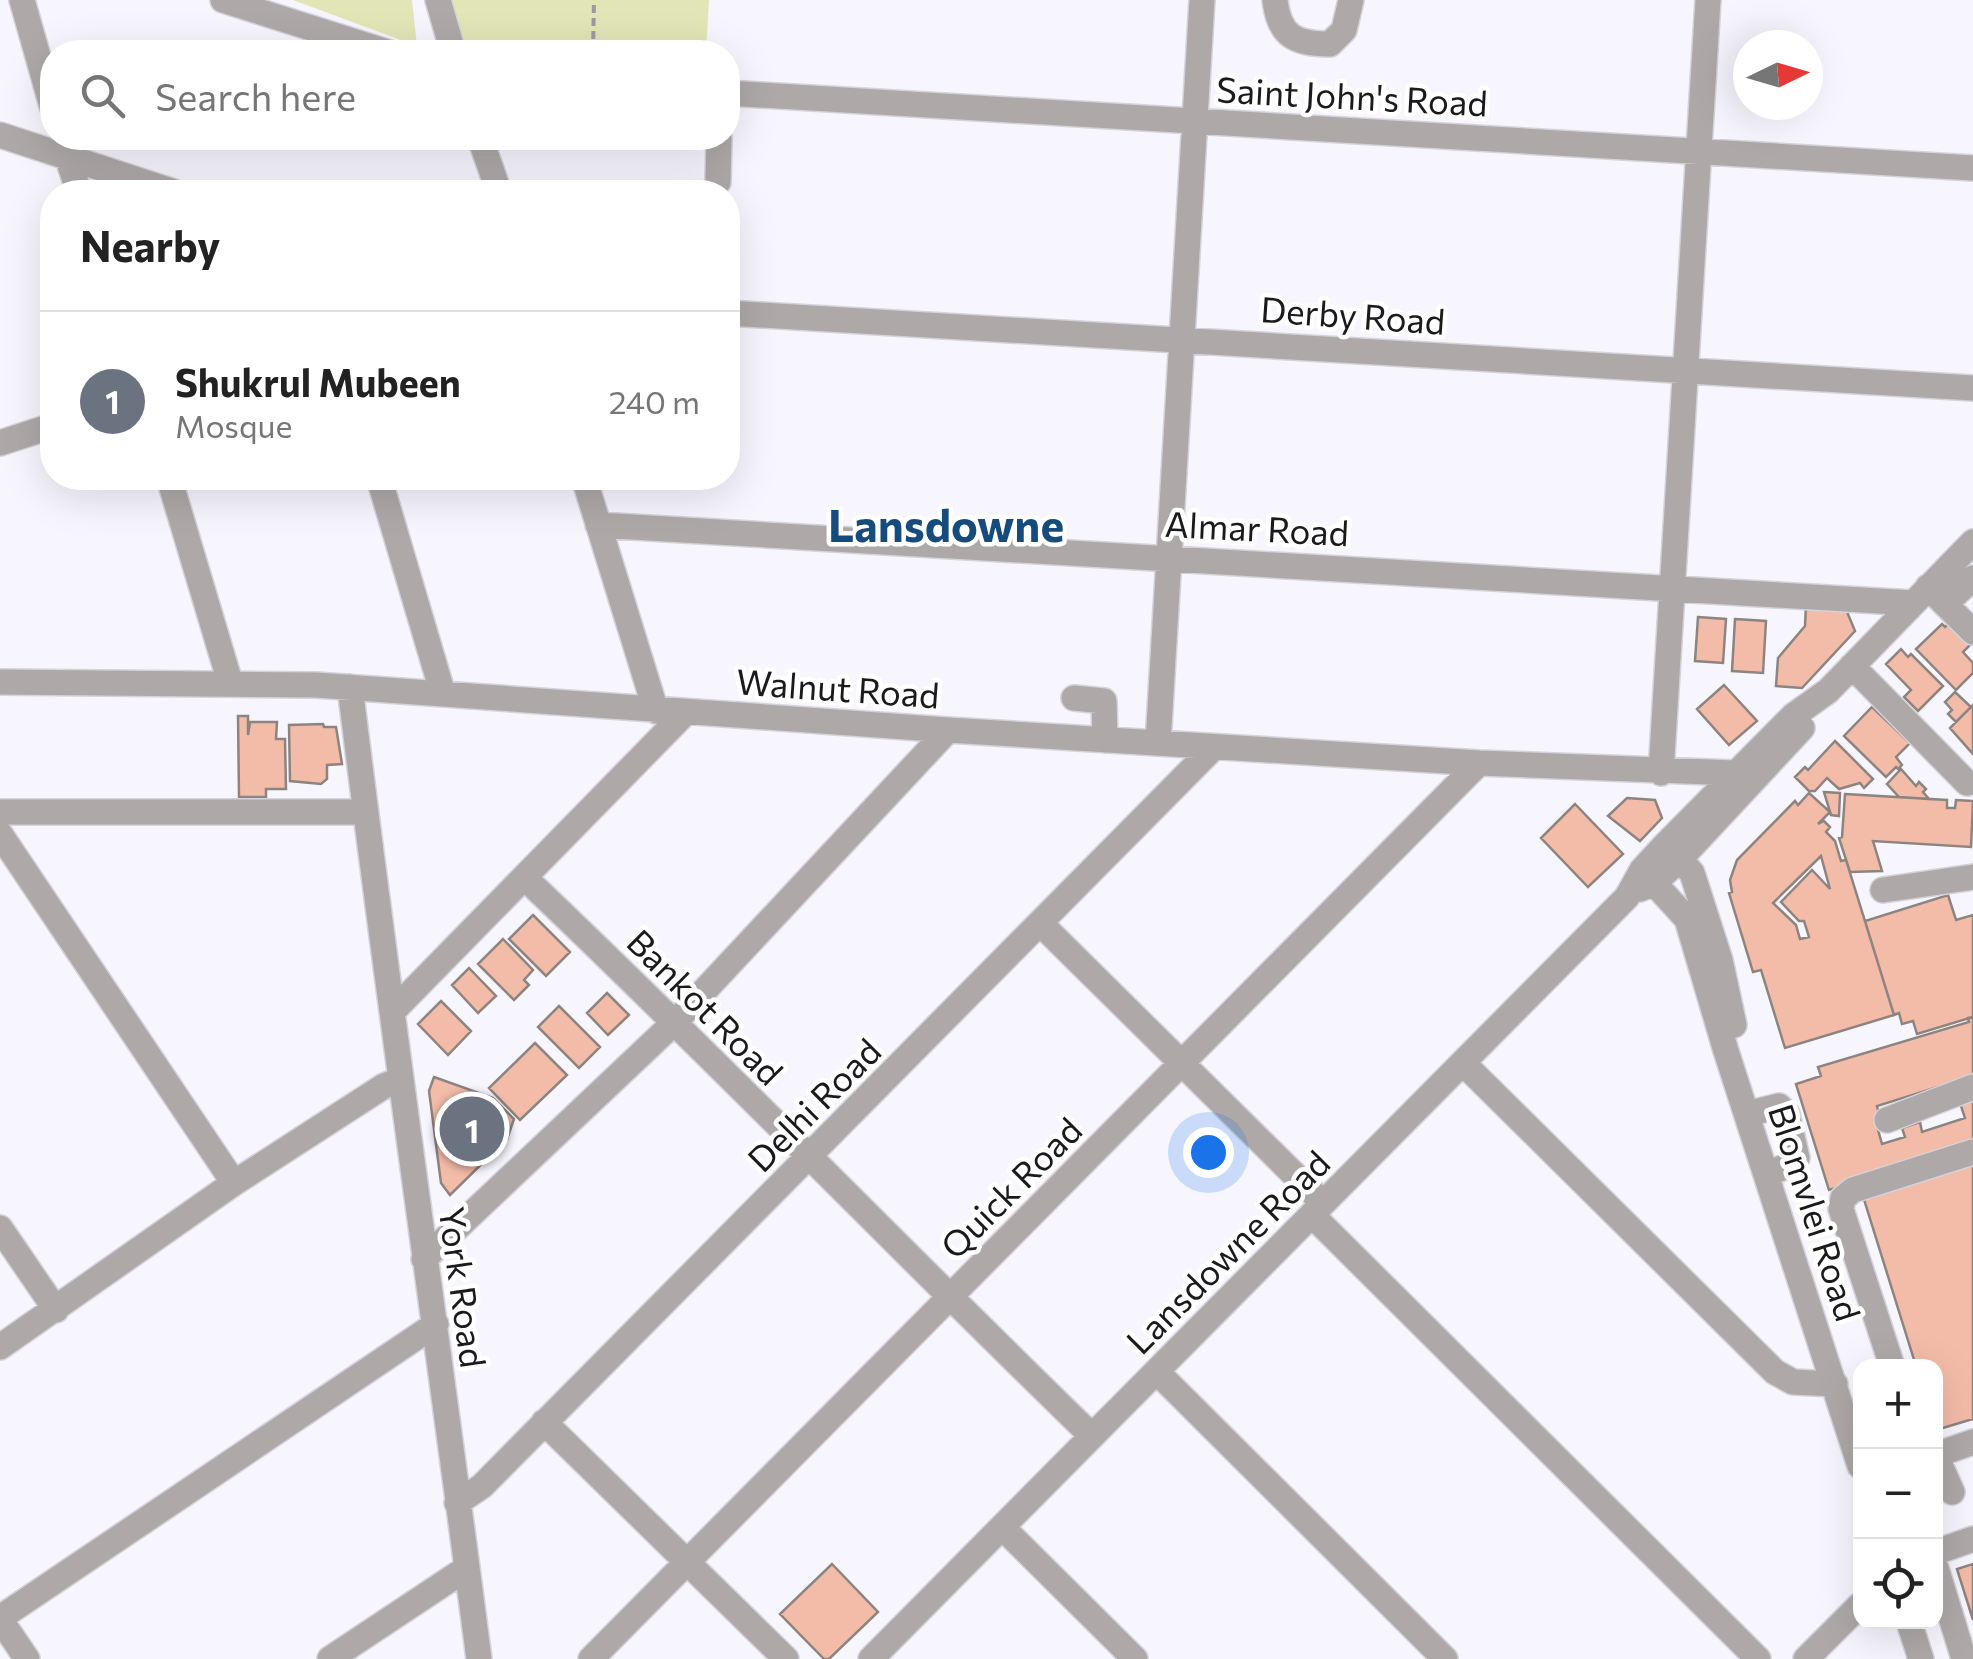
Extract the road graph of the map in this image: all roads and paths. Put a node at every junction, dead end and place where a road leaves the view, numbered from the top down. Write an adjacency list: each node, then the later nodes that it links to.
1 (22, 0): 12 (street)
2 (223, 0): 9 (street)
3 (438, 0): 10 (street)
4 (594, 0): 11 (path)
5 (1202, 0): 14 (street)
6 (1276, 0): 7 (street)
7 (1352, 0)
8 (1708, 0): 21 (street)
9 (349, 40)
10 (450, 40)
11 (593, 40)
12 (40, 64)
13 (740, 94): 14 (street, Saint John's Road)
14 (1195, 121): 21 (street, Saint John's Road); 28 (street)
15 (0, 135): 16 (street)
16 (40, 142)
17 (65, 150): 23 (street)
18 (71, 150): 24 (street)
19 (484, 150): 25 (street)
20 (719, 150): 26 (street)
21 (1698, 150): 22 (street, Saint John's Road); 29 (street)
22 (1973, 168)
23 (75, 180)
24 (145, 180)
25 (495, 180)
26 (718, 180)
27 (740, 314): 28 (street, Derby Road)
28 (1182, 338): 29 (street, Derby Road); 38 (street)
29 (1687, 370): 30 (street, Derby Road); 40 (street)
30 (1973, 388)
31 (40, 430): 32 (street)
32 (0, 443)
33 (173, 490): 45 (street)
34 (382, 490): 48 (street)
35 (588, 490): 36 (street)
36 (598, 525): 38 (street, Almar Road); 50 (street)
37 (1973, 542): 41 (street, Lansdowne Road)
38 (1169, 557): 40 (street, Almar Road); 54 (street)
39 (1973, 578): 41 (street)
40 (1673, 587): 41 (street, Almar Road); 57 (street)
41 (1929, 598): 42 (street); 43 (street, Lansdowne Road)
42 (1973, 632)
43 (1852, 666): 47 (street, Lansdowne Road); 59 (street)
44 (0, 682): 45 (street, Walnut Road)
45 (230, 682): 46 (street, Walnut Road)
46 (350, 687): 48 (street, Walnut Road); 62 (street, York Road)
47 (1828, 691): 58 (street, Lansdowne Road); 64 (street, Lansdowne Road)
48 (444, 694): 50 (street, Walnut Road)
49 (1074, 698): 53 (street)
50 (656, 710): 51 (street, Walnut Road)
51 (686, 712): 52 (street, Walnut Road); 66 (street)
52 (948, 730): 53 (street, Walnut Road); 71 (street)
53 (1105, 740): 54 (street, Walnut Road)
54 (1158, 742): 55 (street, Walnut Road)
55 (1214, 747): 56 (street, Walnut Road); 69 (street, Delhi Road)
56 (1479, 763): 57 (street, Walnut Road); 73 (street, Quick Road)
57 (1666, 773): 58 (street, Walnut Road); 60 (street)
58 (1735, 773): 60 (street, Lansdowne Road)
59 (1967, 783)
60 (1701, 809): 64 (street, Lansdowne Road)
61 (0, 812): 62 (street)
62 (365, 812): 70 (street, York Road)
63 (0, 834): 81 (street)
64 (1673, 851): 67 (street, Lansdowne Road); 76 (street, Blomvlei Road)
65 (1973, 877): 68 (street)
66 (526, 878): 70 (street); 71 (street, Bankot Road)
67 (1642, 882): 72 (street, Lansdowne Road); 76 (street, Blomvlei Road)
68 (1883, 890)
69 (1040, 923): 73 (street); 79 (street, Delhi Road)
70 (392, 1012): 74 (street, York Road)
71 (676, 1021): 79 (street, Bankot Road); 84 (street)
72 (1463, 1062): 82 (street, Lansdowne Road); 91 (street)
73 (1182, 1064): 82 (street); 85 (street, Quick Road)
74 (399, 1080): 81 (street); 84 (street, York Road)
75 (1973, 1087): 77 (street)
76 (1744, 1104): 80 (street, Blomvlei Road); 80 (street)
77 (1887, 1120)
78 (1973, 1152): 89 (street)
79 (808, 1159): 85 (street, Bankot Road); 92 (street, Delhi Road)
80 (1767, 1174): 91 (street, Blomvlei Road)
81 (234, 1183): 86 (street)
82 (1318, 1210): 90 (street, Lansdowne Road); 117 (street)
83 (0, 1228): 86 (street)
84 (424, 1259): 87 (street, York Road)
85 (950, 1298): 93 (street, Bankot Road); 103 (street, Quick Road)
86 (56, 1310): 88 (street)
87 (436, 1324): 99 (street, York Road); 107 (street)
88 (0, 1347)
89 (1890, 1359)
90 (1157, 1372): 93 (street, Lansdowne Road); 116 (street)
91 (1835, 1384): 95 (street, Blomvlei Road)
92 (544, 1422): 99 (street, Delhi Road); 103 (street)
93 (1092, 1436): 100 (street, Lansdowne Road)
94 (1973, 1442): 96 (street)
95 (1856, 1449)
96 (1943, 1453)
97 (1943, 1472): 98 (street)
98 (1952, 1492)
99 (457, 1503): 104 (street, York Road)
100 (1002, 1527): 114 (street, Lansdowne Road); 115 (street)
101 (1973, 1539): 102 (street)
102 (1943, 1550)
103 (686, 1563): 112 (street, Quick Road); 113 (street)
104 (468, 1568): 110 (street); 111 (street, York Road)
105 (1943, 1591): 120 (street)
106 (1853, 1612): 118 (street)
107 (0, 1618): 109 (street)
108 (1911, 1629): 119 (street)
109 (26, 1659)
110 (330, 1659)
111 (479, 1659)
112 (591, 1659)
113 (786, 1659)
114 (871, 1659)
115 (1135, 1659)
116 (1445, 1659)
117 (1758, 1659)
118 (1806, 1659)
119 (1921, 1659)
120 (1964, 1659)

